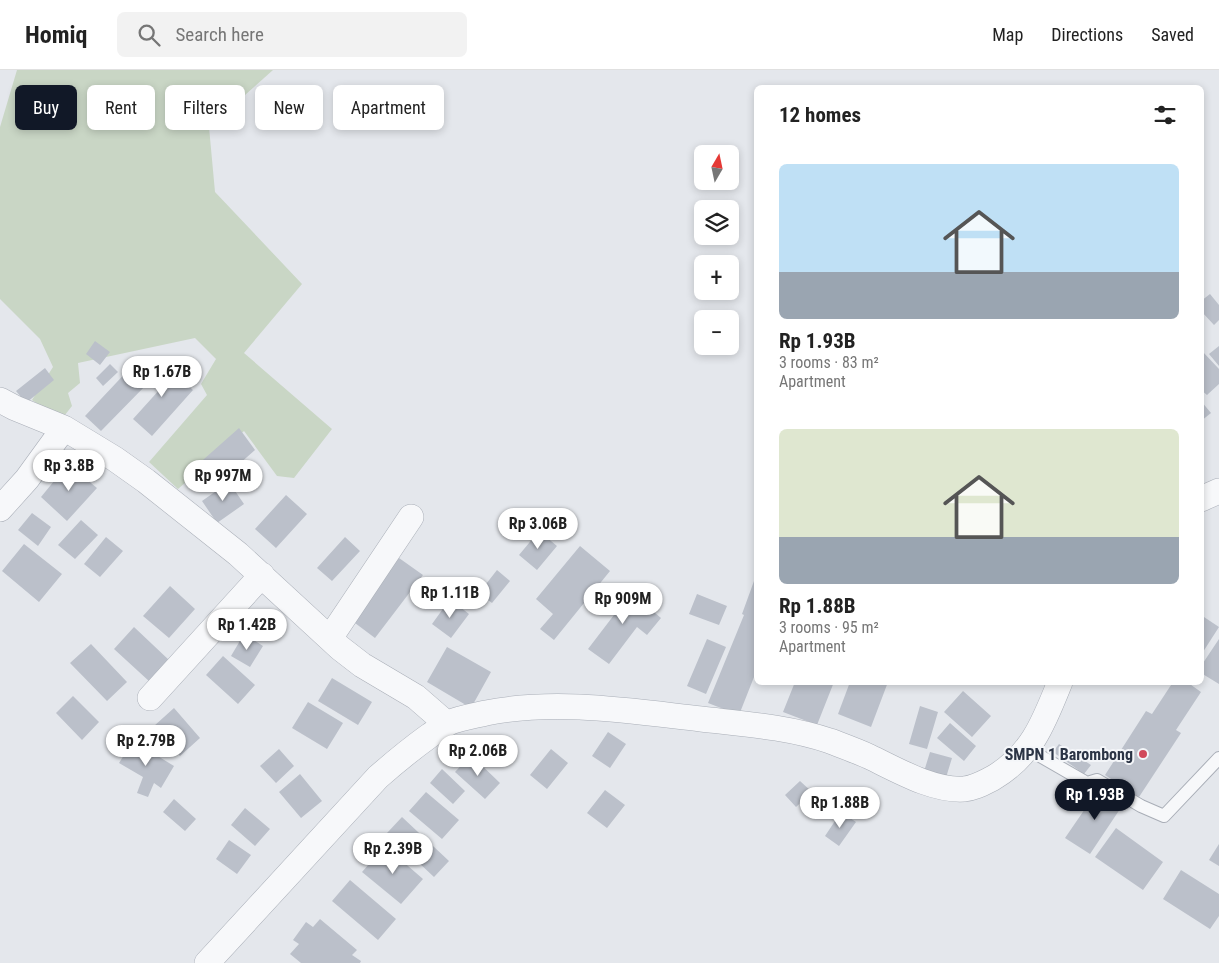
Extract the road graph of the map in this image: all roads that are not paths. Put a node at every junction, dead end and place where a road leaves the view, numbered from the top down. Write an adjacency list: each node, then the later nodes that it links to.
1 (0, 400): 2 (street)
2 (64, 428): 5 (street); 7 (street)
3 (1219, 491): 4 (street)
4 (1204, 498)
5 (0, 509)
6 (411, 517): 8 (street)
7 (262, 575): 8 (street); 10 (street)
8 (330, 638): 11 (street)
9 (1059, 685): 12 (street)
10 (150, 698)
11 (447, 724): 12 (street); 14 (street)
12 (1028, 749): 13 (lane)
13 (1219, 758)
14 (207, 963)

